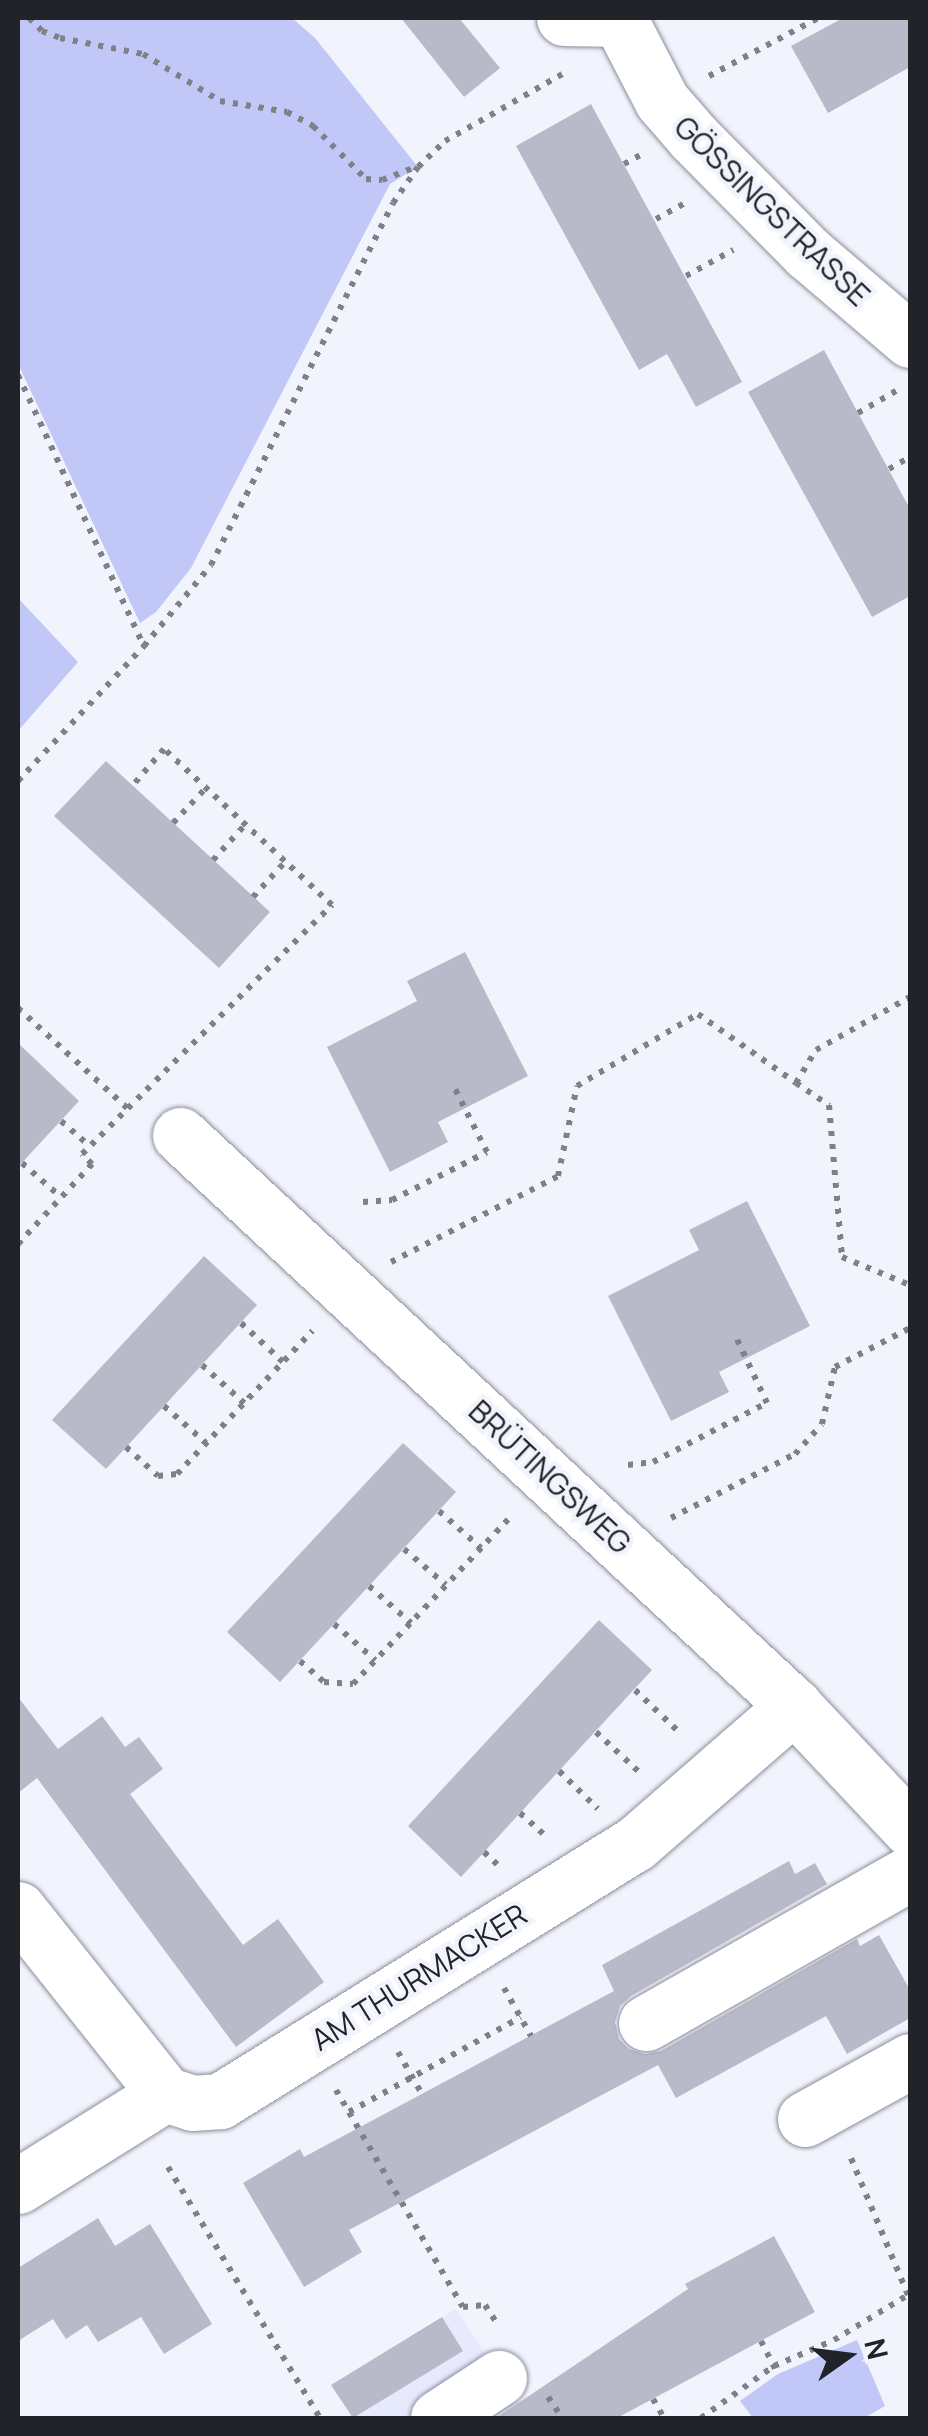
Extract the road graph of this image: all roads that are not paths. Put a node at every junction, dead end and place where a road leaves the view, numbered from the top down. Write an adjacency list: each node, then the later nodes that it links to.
1 (564, 18): 2 (street)
2 (622, 25): 3 (street, GÖSSINGSTRASSE)
3 (910, 340)
4 (180, 1135): 5 (street, BRÜTINGSWEG)
5 (794, 1706): 6 (street, BRÜTINGSWEG); 11 (street, AM THURMACKER)
6 (910, 1828)
7 (910, 1874): 9 (street)
8 (18, 1909): 11 (street)
9 (646, 2023)
10 (910, 2061): 12 (street)
11 (165, 2094): 13 (street)
12 (817, 2112)
13 (18, 2186)
14 (515, 2367): 15 (street)
15 (438, 2418)

